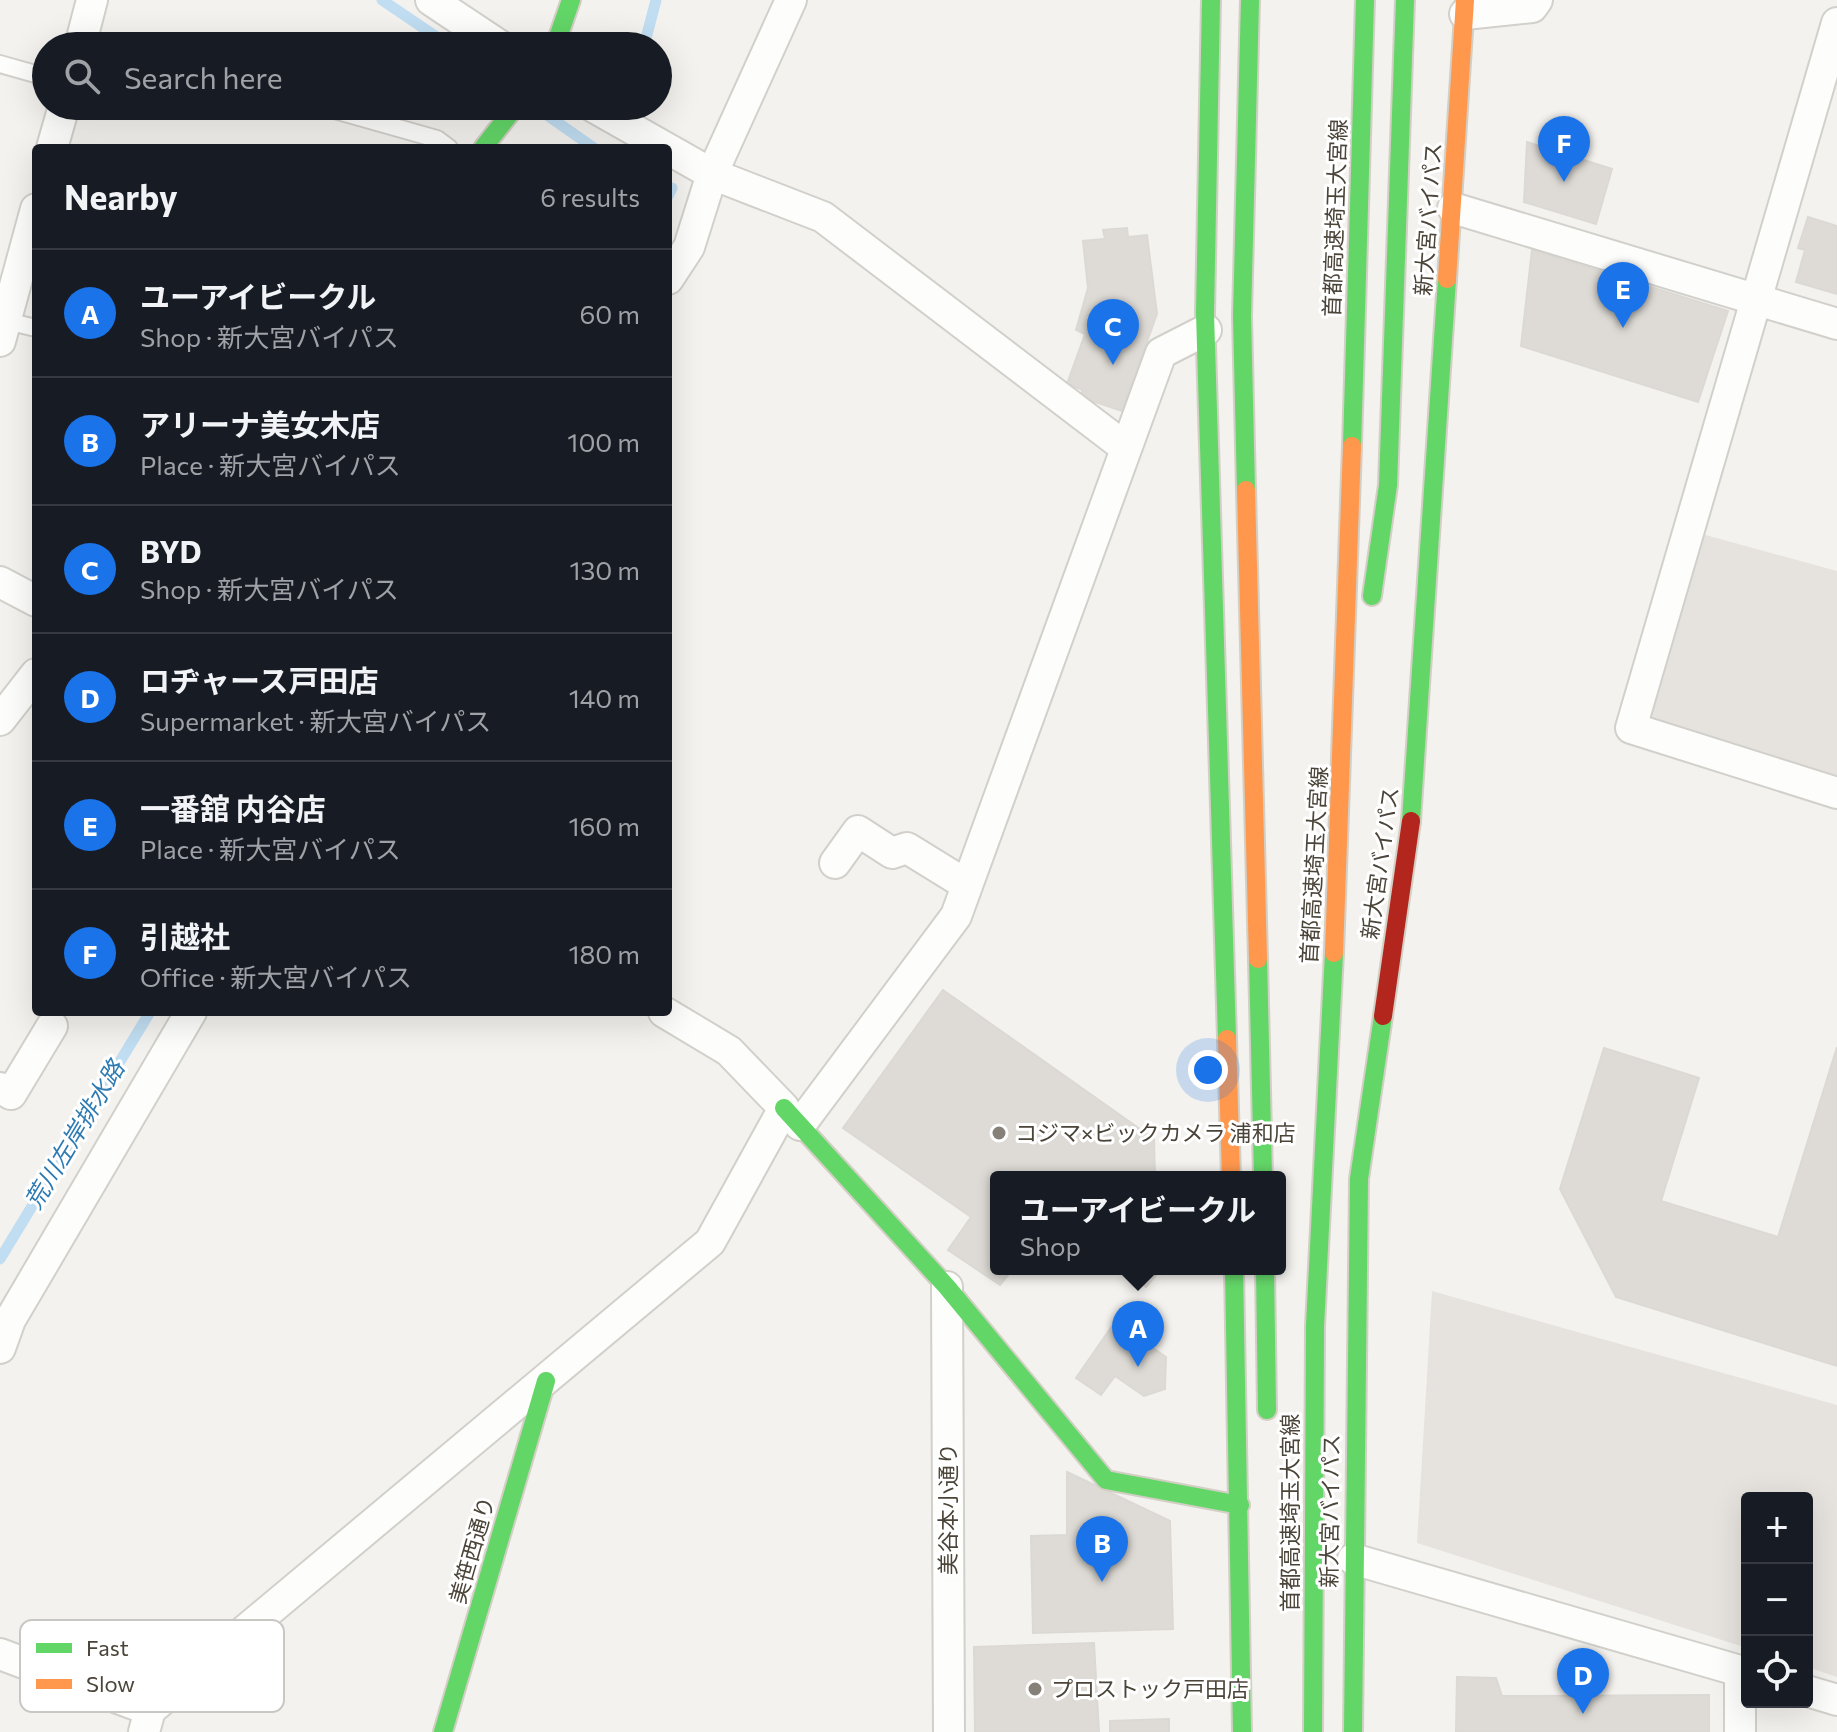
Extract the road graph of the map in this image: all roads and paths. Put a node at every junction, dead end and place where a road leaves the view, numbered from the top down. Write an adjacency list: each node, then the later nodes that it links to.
1 (92, 0): 12 (street)
2 (431, 0): 13 (street)
3 (571, 0): 14 (main road)
4 (791, 0): 26 (street)
5 (1211, 0): 33 (main road)
6 (1250, 0): 52 (main road)
7 (1365, 0): 43 (main road, 首都高速埼玉大宮線)
8 (1405, 0): 38 (main road)
9 (1537, 0): 10 (street)
10 (1465, 7): 27 (main road, 新大宮バイパス)
11 (1837, 23): 30 (street)
12 (84, 32)
13 (479, 32)
14 (560, 32)
15 (0, 64): 16 (lane)
16 (32, 73)
17 (60, 120): 21 (street)
18 (370, 120): 22 (lane)
19 (505, 120): 23 (main road)
20 (614, 120): 24 (street)
21 (53, 144)
22 (444, 144)
23 (486, 144)
24 (664, 144)
25 (672, 149): 26 (street)
26 (707, 170): 29 (street); 35 (street)
27 (1453, 208): 30 (street); 60 (main road, 新大宮バイパス)
28 (32, 224): 34 (street)
29 (672, 273)
30 (1755, 299): 31 (street); 42 (street)
31 (1837, 324)
32 (32, 328): 34 (lane)
33 (1206, 330): 35 (street); 51 (main road)
34 (3, 331)
35 (1126, 448): 45 (street)
36 (0, 582): 37 (street)
37 (32, 599)
38 (1371, 609)
39 (1364, 656): 43 (main road)
40 (32, 679): 41 (street)
41 (0, 720)
42 (1837, 793)
43 (1341, 826): 73 (main road, 首都高速埼玉大宮線)
44 (835, 863): 45 (street)
45 (967, 885): 50 (street)
46 (189, 1016): 56 (street)
47 (671, 1016): 50 (street)
48 (52, 1026): 49 (street)
49 (0, 1088)
50 (792, 1117): 55 (main road); 57 (street)
51 (1231, 1171)
52 (1263, 1171)
53 (1234, 1275): 59 (main road)
54 (1265, 1275): 58 (main road, 首都高速埼玉大宮線)
55 (947, 1287): 59 (main road); 71 (street, 美谷本小通り)
56 (0, 1348)
57 (546, 1381): 61 (street); 70 (main road, 美笹西通り)
58 (1268, 1429)
59 (1240, 1505): 72 (main road)
60 (1353, 1559): 64 (street); 74 (main road, 新大宮バイパス)
61 (266, 1620)
62 (0, 1654): 63 (street)
63 (20, 1663)
64 (1741, 1671)
65 (1813, 1693): 66 (street)
66 (1837, 1700)
67 (1742, 1708): 75 (street)
68 (127, 1712): 69 (street)
69 (147, 1721)
70 (443, 1732)
71 (949, 1732)
72 (1242, 1732)
73 (1313, 1732)
74 (1353, 1732)
75 (1740, 1732)

